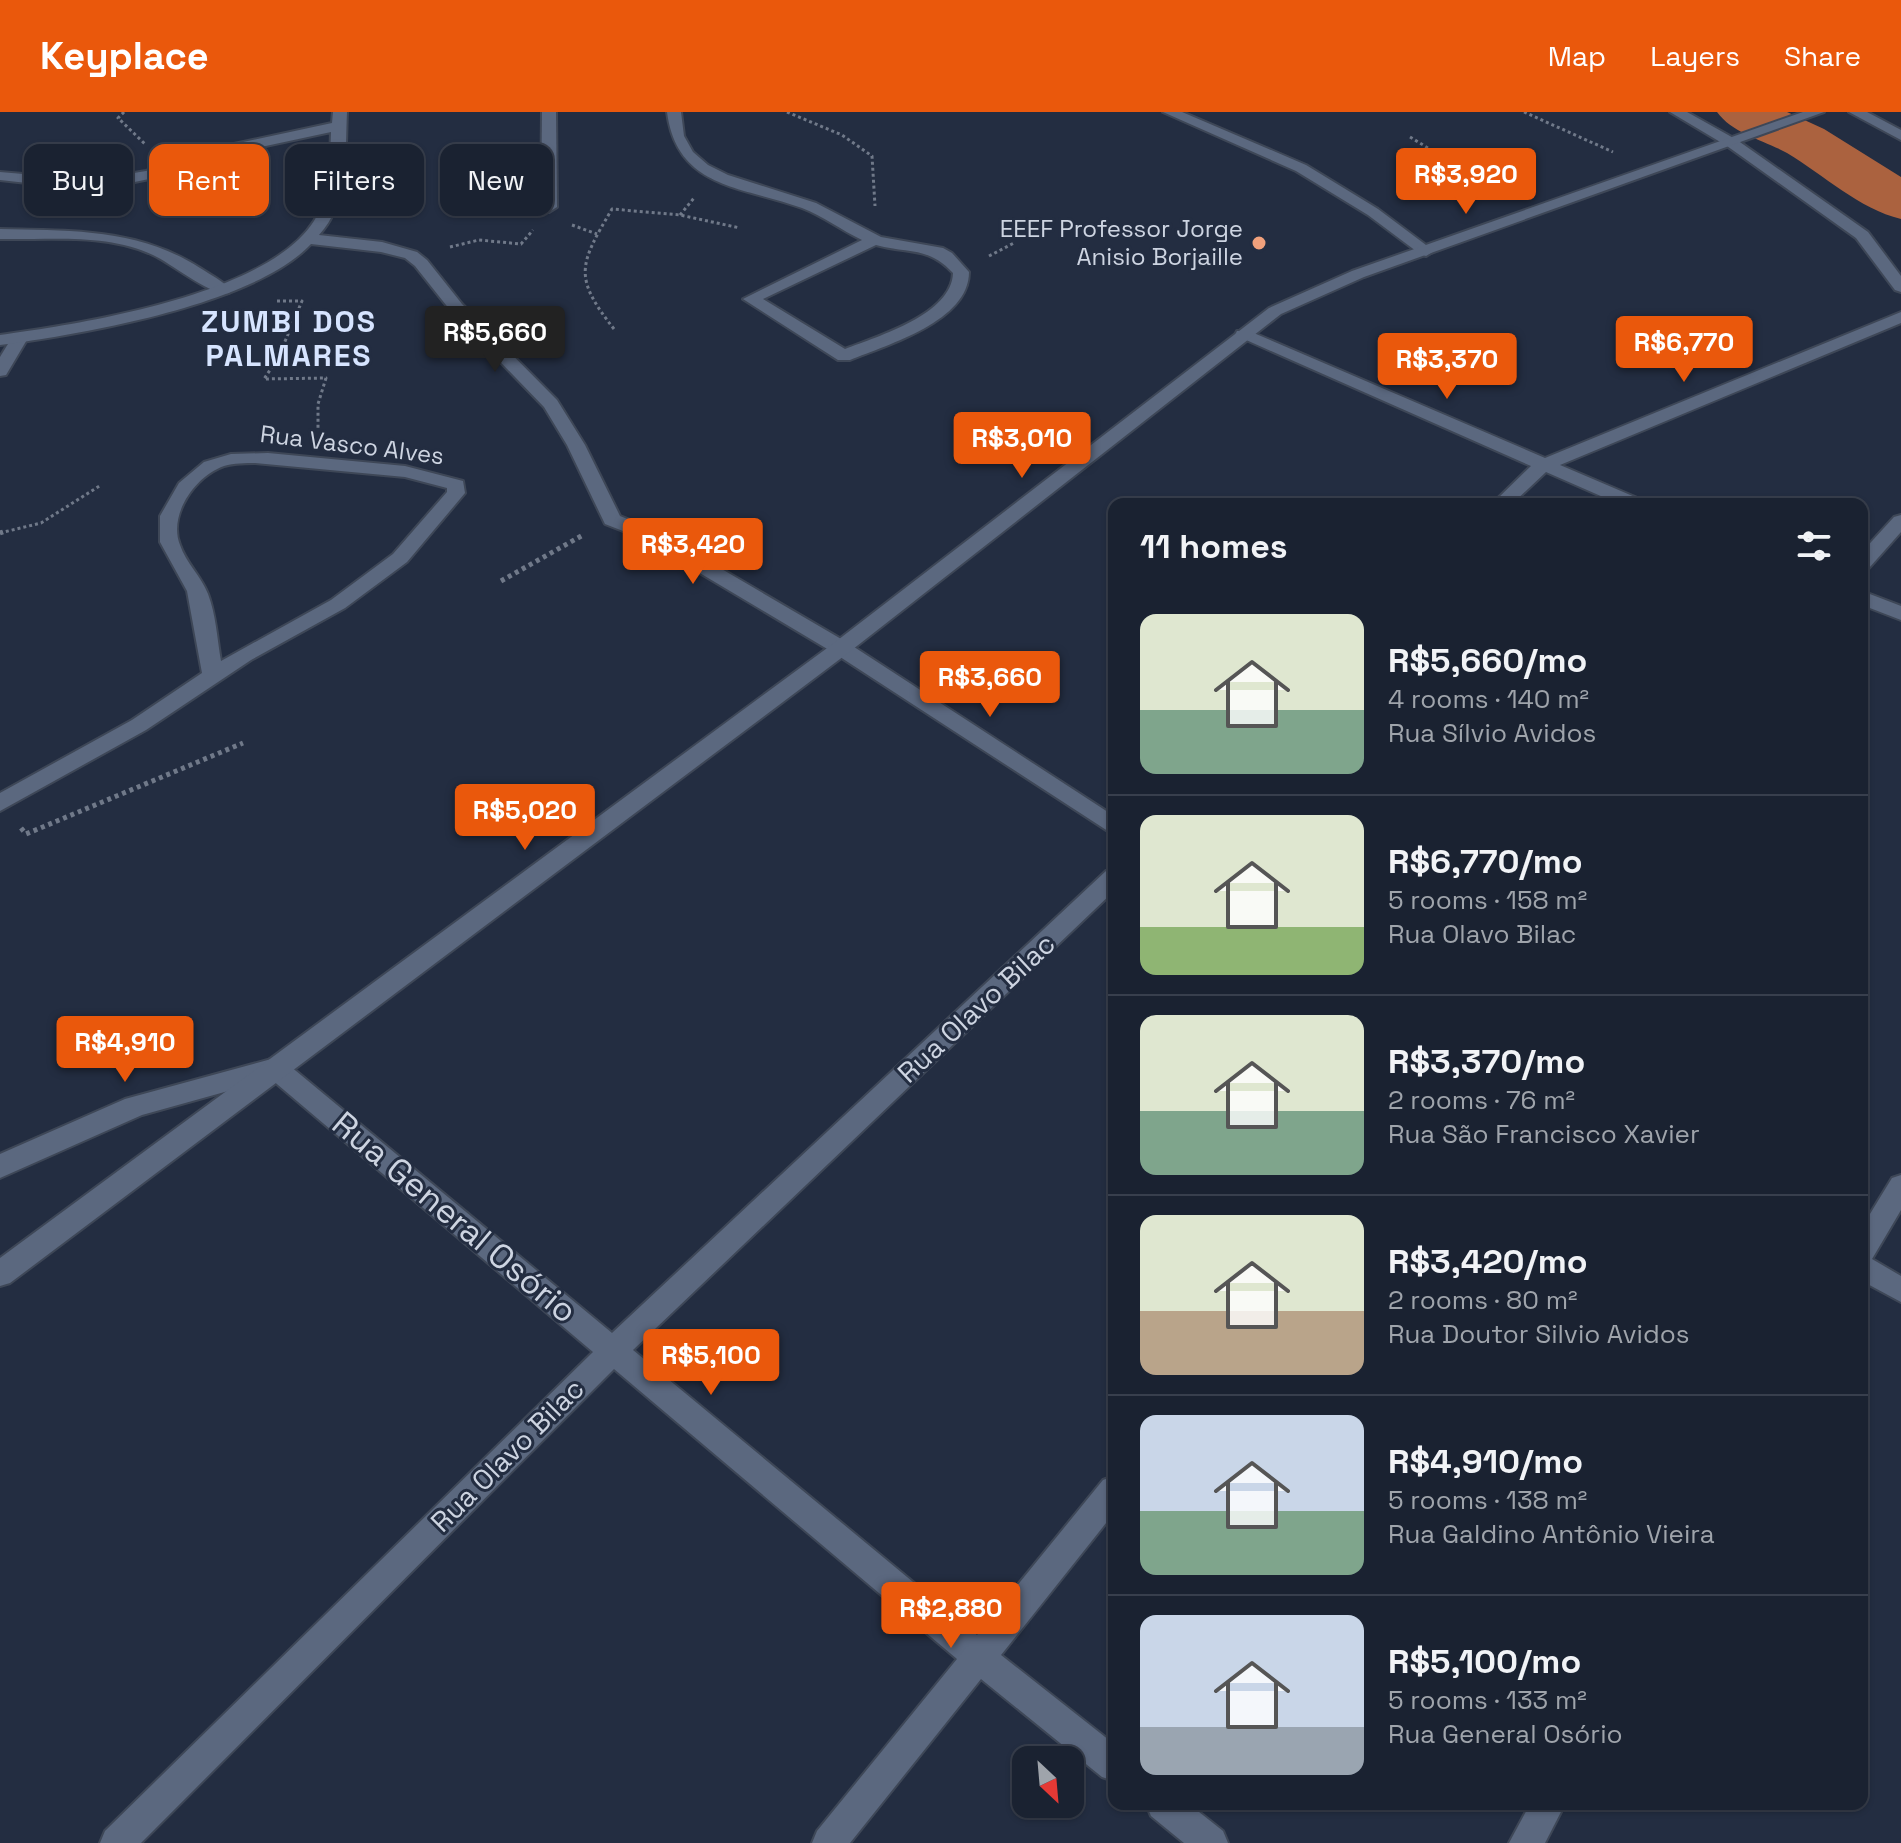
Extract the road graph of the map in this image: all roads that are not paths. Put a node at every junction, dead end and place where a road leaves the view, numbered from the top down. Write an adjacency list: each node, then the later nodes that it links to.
1 (549, 112): 10 (street)
2 (674, 112): 14 (street)
3 (1170, 112): 15 (street)
4 (1677, 112): 9 (street)
5 (1856, 112): 8 (street)
6 (1811, 114): 9 (street)
7 (340, 119): 11 (street); 13 (street)
8 (1901, 136)
9 (1732, 143): 15 (street); 16 (street)
10 (549, 144)
11 (0, 176)
12 (0, 234): 17 (street)
13 (309, 239): 17 (street); 30 (street)
14 (875, 240): 14 (street)
15 (1426, 251): 19 (street)
16 (1901, 287)
17 (223, 290): 20 (street)
18 (1901, 317): 23 (street)
19 (1243, 335): 23 (street); 30 (street)
20 (20, 338): 21 (street); 22 (street)
21 (0, 340)
22 (0, 371)
23 (1542, 466): 24 (street); 25 (street)
24 (1507, 498)
25 (1620, 498)
26 (1901, 521): 27 (street)
27 (1868, 557)
28 (1868, 600): 29 (street)
29 (1901, 614)
30 (841, 648): 33 (street); 35 (street)
31 (213, 676): 31 (street, Rua Vasco Alves); 32 (street, Rua Vasco Alves)
32 (0, 803)
33 (1108, 823)
34 (1108, 883): 42 (street, Rua Olavo Bilac)
35 (275, 1068): 36 (street); 40 (street); 42 (street, Rua General Osório)
36 (0, 1167)
37 (1901, 1186): 38 (street)
38 (1868, 1241)
39 (1868, 1271): 41 (street)
40 (0, 1274)
41 (1901, 1290)
42 (614, 1350): 44 (street, Rua General Osório); 48 (street, Rua Olavo Bilac)
43 (1108, 1498): 44 (street)
44 (980, 1658): 45 (street, Rua General Osório); 49 (street)
45 (1108, 1760)
46 (1170, 1810): 50 (street)
47 (1545, 1810): 51 (street)
48 (117, 1843)
49 (829, 1843)
50 (1211, 1843)
51 (1526, 1843)

